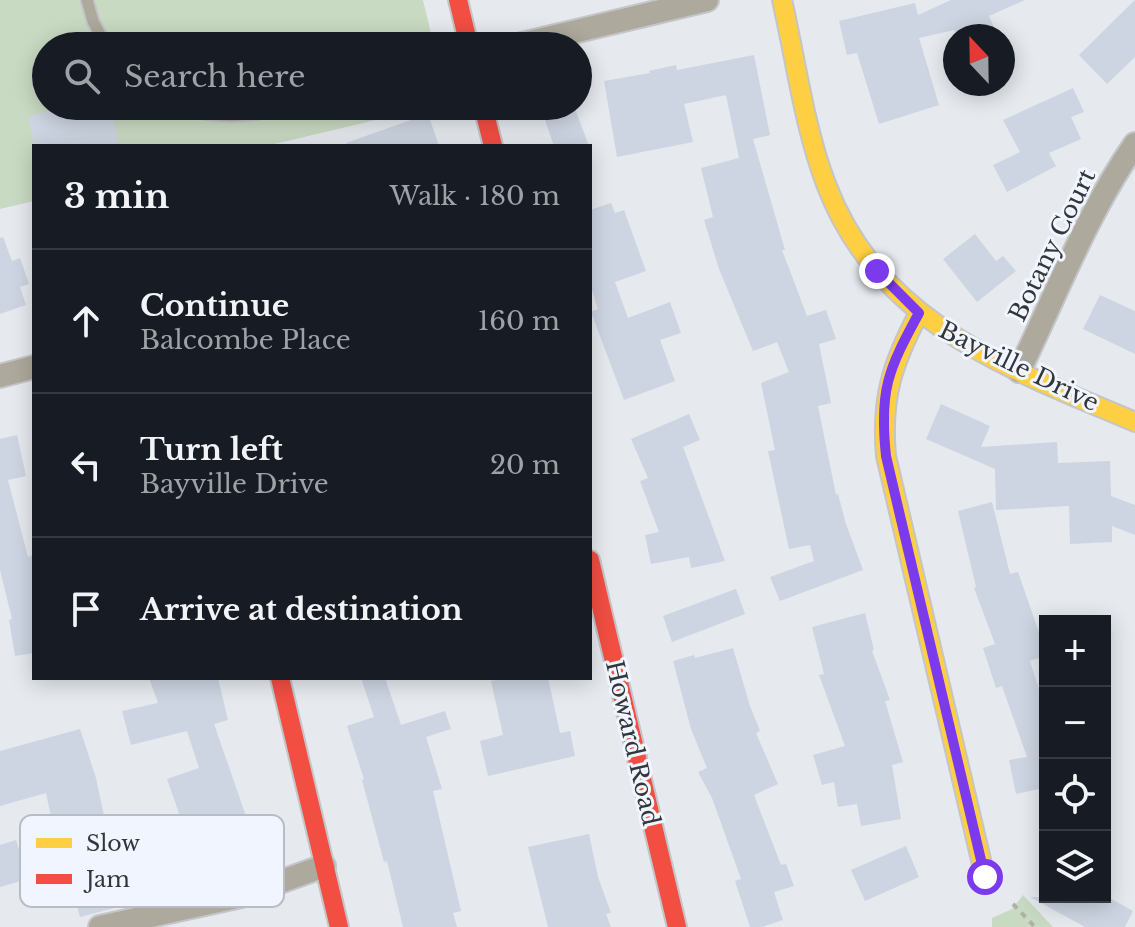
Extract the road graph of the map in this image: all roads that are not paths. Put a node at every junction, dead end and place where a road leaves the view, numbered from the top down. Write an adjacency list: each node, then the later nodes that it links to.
1 (87, 0): 5 (lane)
2 (458, 0): 6 (street)
3 (707, 0): 7 (street)
4 (782, 0): 11 (street, Bayville Drive)
5 (99, 32)
6 (466, 32)
7 (573, 32)
8 (486, 120): 9 (street)
9 (492, 144)
10 (1135, 144): 13 (street, Botany Court)
11 (919, 313): 13 (street, Bayville Drive); 19 (street)
12 (32, 368): 14 (street)
13 (1019, 371): 15 (street, Bayville Drive)
14 (0, 376)
15 (1135, 422)
16 (592, 568): 24 (street, Howard Road)
17 (280, 680): 18 (street)
18 (324, 866): 20 (street); 23 (street)
19 (985, 877)
20 (284, 880)
21 (190, 907): 22 (street)
22 (100, 927)
23 (339, 927)
24 (677, 927)

